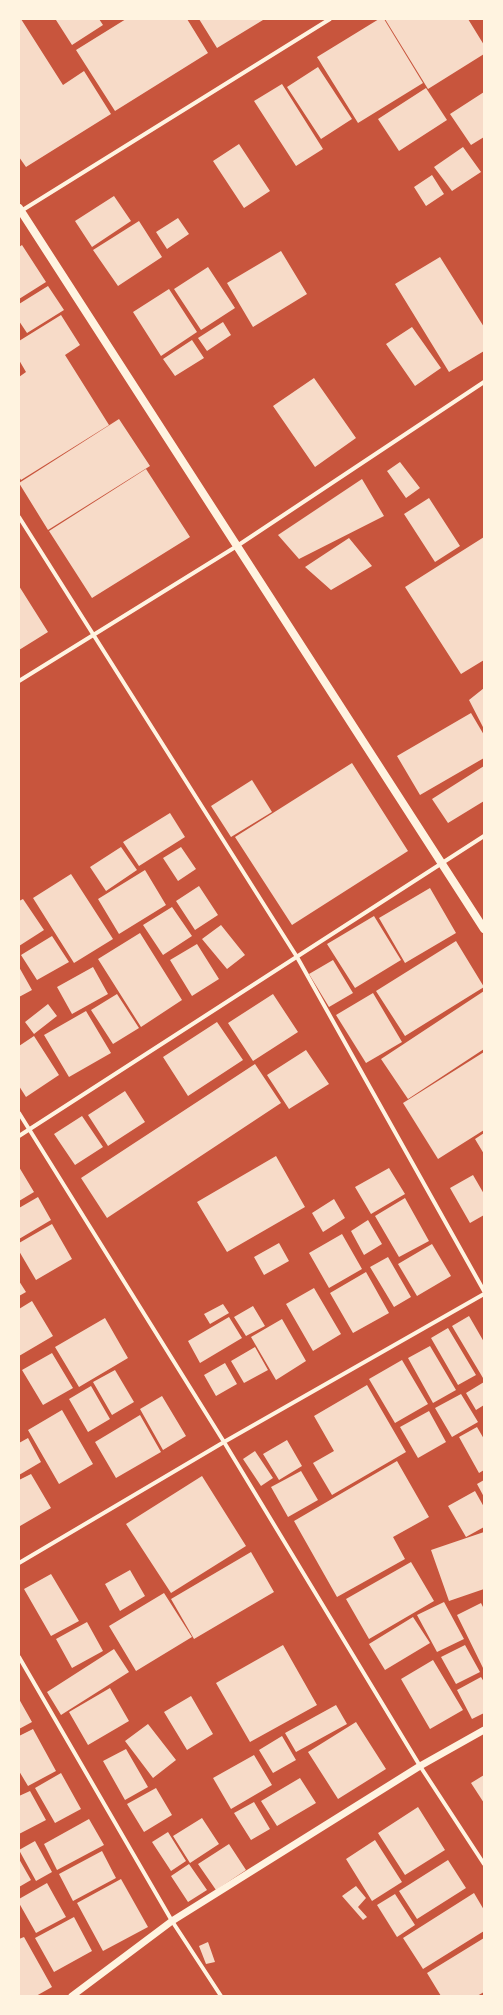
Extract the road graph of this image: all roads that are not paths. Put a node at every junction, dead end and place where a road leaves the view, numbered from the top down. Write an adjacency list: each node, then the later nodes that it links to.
1 (330, 19): 2 (street)
2 (20, 211): 5 (main road)
3 (484, 382): 5 (street)
4 (19, 518): 6 (street)
5 (237, 546): 6 (street); 9 (main road)
6 (93, 635): 7 (street); 11 (street)
7 (19, 681)
8 (484, 836): 9 (street)
9 (442, 862): 10 (main road); 11 (street)
10 (484, 929)
11 (297, 957): 13 (street); 15 (street)
12 (19, 1113): 13 (street)
13 (30, 1129): 14 (street); 17 (street)
14 (19, 1136)
15 (484, 1291)
16 (484, 1294): 17 (street)
17 (224, 1442): 18 (street); 21 (street)
18 (19, 1563)
19 (19, 1657): 23 (street)
20 (484, 1730): 21 (street)
21 (420, 1766): 22 (street); 23 (street)
22 (484, 1864)
23 (172, 1921): 24 (street); 25 (street)
24 (72, 1996)
25 (221, 1996)

